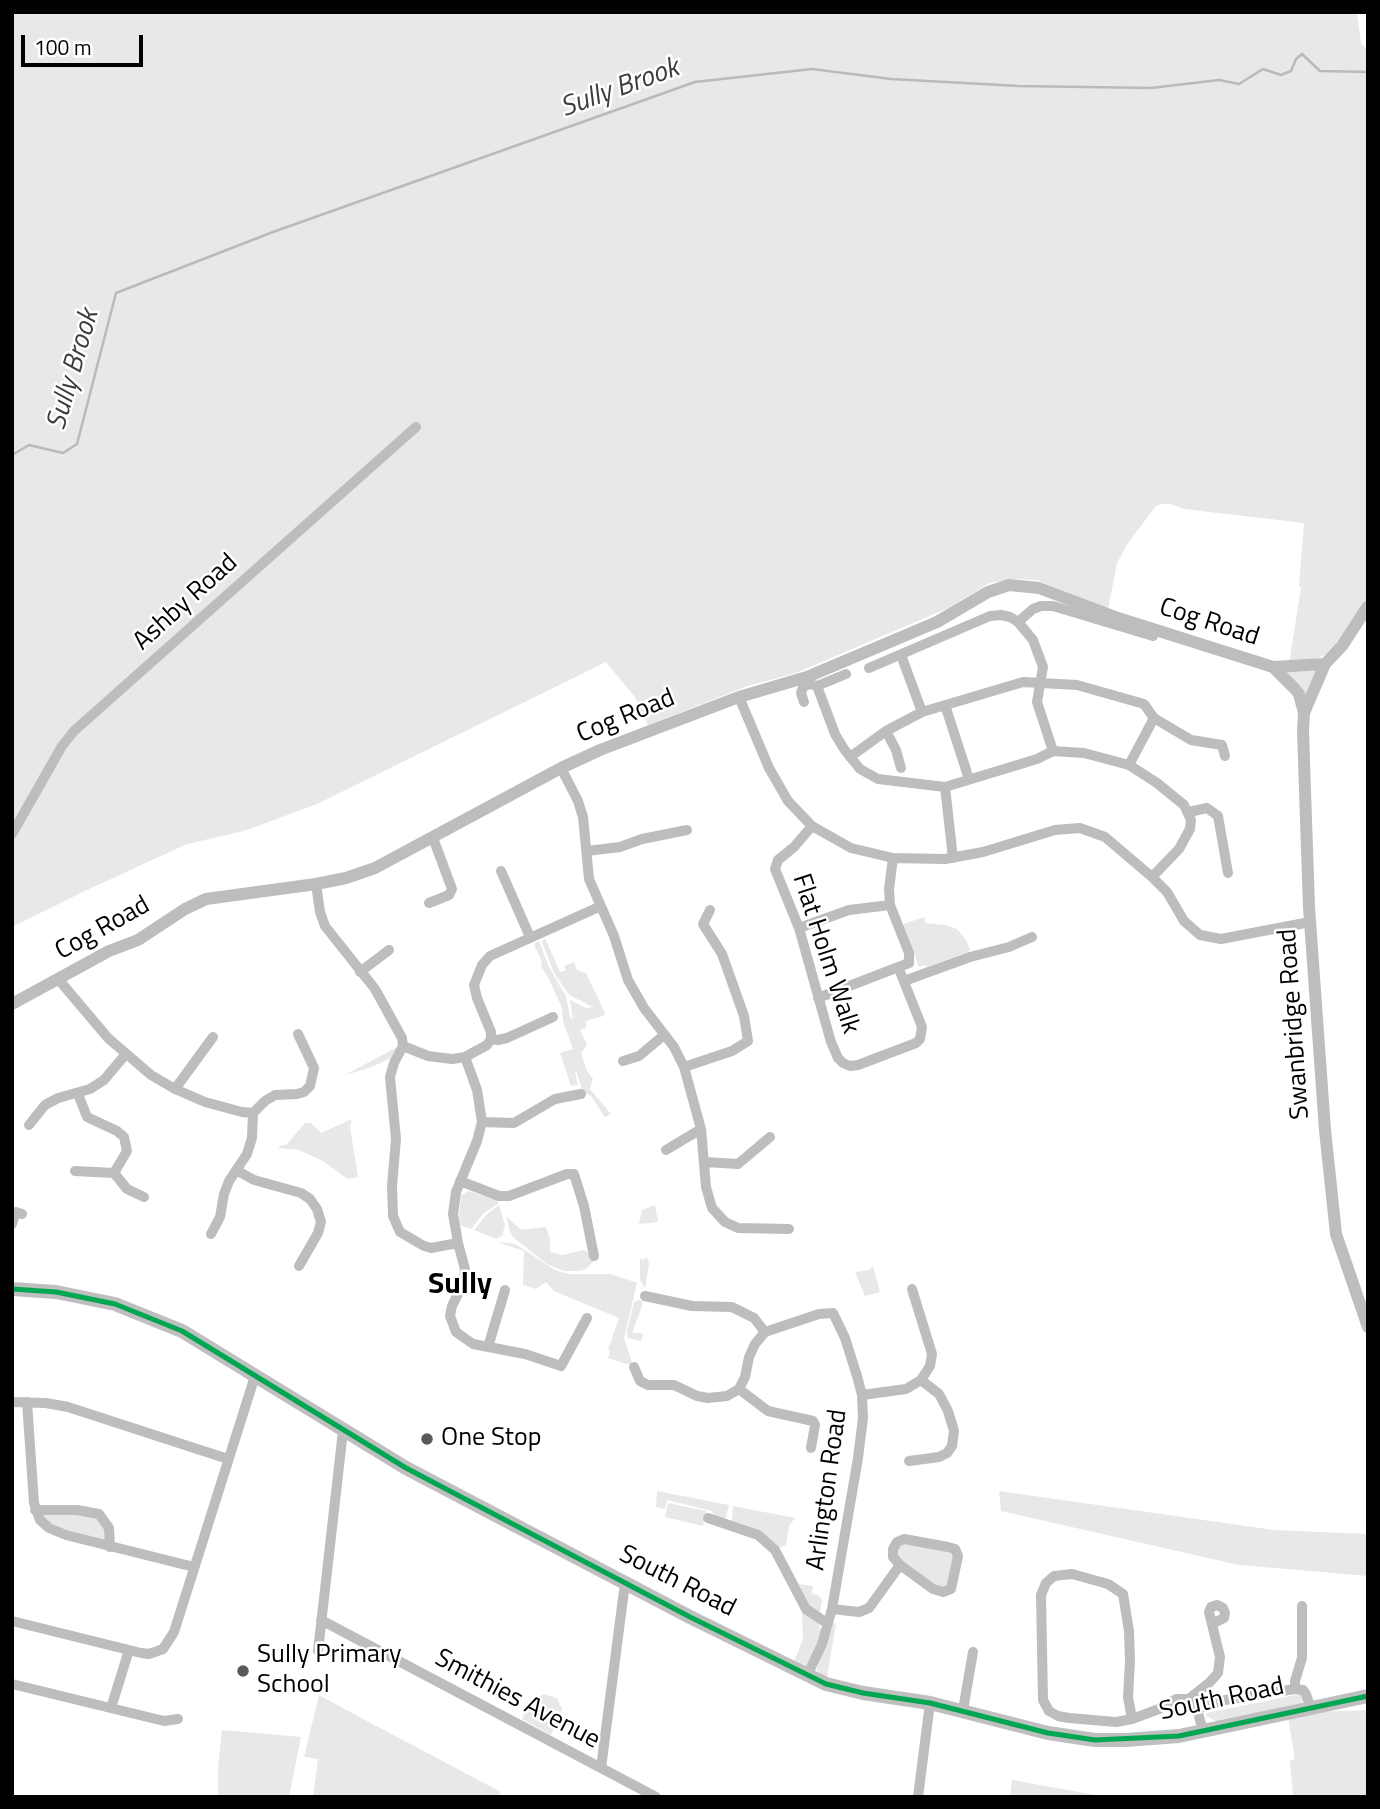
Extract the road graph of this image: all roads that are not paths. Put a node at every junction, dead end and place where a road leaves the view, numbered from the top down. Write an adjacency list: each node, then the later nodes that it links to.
1 (416, 427): 30 (street, Ashby Road)
2 (1368, 606): 6 (street)
3 (1018, 622): 4 (street); 5 (street); 10 (street)
4 (1153, 636)
5 (901, 655): 8 (street); 15 (street)
6 (1325, 664): 7 (street, Cog Road); 16 (street)
7 (1273, 667): 12 (street, Cog Road); 16 (street, Cog Road)
8 (869, 668)
9 (846, 674): 11 (street)
10 (1040, 684): 14 (street); 17 (street); 19 (street)
11 (817, 686): 13 (street); 21 (street)
12 (739, 697): 23 (street, Cog Road); 28 (street)
13 (804, 702)
14 (945, 705): 15 (street); 25 (street)
15 (922, 712): 18 (street)
16 (1304, 713): 43 (street, Swanbridge Road)
17 (1154, 718): 20 (street); 22 (street)
18 (886, 731): 21 (street); 24 (street)
19 (1053, 751): 22 (street); 25 (street)
20 (1225, 756)
21 (850, 757): 26 (street)
22 (1129, 765): 27 (street)
23 (561, 768): 31 (street, Cog Road); 32 (street)
24 (901, 768)
25 (969, 779): 26 (street)
26 (945, 788): 34 (street)
27 (1189, 812): 36 (street); 37 (street)
28 (813, 826): 33 (street); 44 (street, Flat Holm Walk)
29 (687, 830): 32 (street)
30 (12, 834)
31 (432, 838): 38 (street, Cog Road); 39 (street)
32 (587, 851): 41 (street)
33 (893, 858): 34 (street); 40 (street)
34 (953, 858): 37 (street)
35 (501, 871): 45 (street)
36 (1228, 873)
37 (1152, 877): 43 (street)
38 (316, 884): 49 (street); 50 (street, Cog Road)
39 (429, 903)
40 (890, 905): 44 (street); 48 (street)
41 (601, 906): 45 (street); 56 (street)
42 (710, 910): 63 (street)
43 (1311, 922): 91 (street, Swanbridge Road)
44 (799, 928): 52 (street, Flat Holm Walk)
45 (530, 937): 58 (street)
46 (1032, 937): 51 (street)
47 (389, 950): 49 (street)
48 (899, 969): 51 (street); 52 (street)
49 (360, 972): 59 (street)
50 (59, 980): 53 (street, Cog Road); 60 (street)
51 (904, 981): 52 (street, Flat Holm Walk)
52 (818, 998)
53 (12, 1004)
54 (553, 1017): 58 (street)
55 (298, 1034): 67 (street)
56 (664, 1035): 62 (street); 63 (street)
57 (213, 1037): 64 (street)
58 (491, 1039): 61 (street)
59 (404, 1046): 61 (street); 83 (street)
60 (125, 1055): 64 (street); 65 (street)
61 (465, 1057): 68 (street)
62 (623, 1061)
63 (684, 1067): 70 (street)
64 (175, 1089): 67 (street)
65 (78, 1094): 69 (street); 76 (street)
66 (581, 1094): 68 (street)
67 (253, 1112): 74 (street)
68 (482, 1122): 77 (street)
69 (29, 1125)
70 (701, 1129): 72 (street); 73 (street)
71 (770, 1137): 73 (street)
72 (666, 1150)
73 (705, 1162): 81 (street)
74 (236, 1170): 82 (street); 85 (street)
75 (75, 1171): 76 (street)
76 (114, 1173): 78 (street)
77 (460, 1181): 83 (street); 84 (street)
78 (144, 1197)
79 (22, 1214): 80 (street)
80 (12, 1224)
81 (789, 1229)
82 (211, 1234)
83 (458, 1243): 93 (street)
84 (594, 1256)
85 (299, 1266)
86 (12, 1289): 95 (main road, South Road)
87 (912, 1289): 96 (street)
88 (505, 1290): 93 (street)
89 (645, 1296): 92 (street)
90 (587, 1318): 93 (street)
91 (1368, 1327)
92 (765, 1332): 97 (street); 98 (street, Arlington Road)
93 (488, 1347)
94 (634, 1367): 97 (street)
95 (255, 1376): 101 (main road, South Road); 103 (street)
96 (921, 1380): 98 (street); 104 (street)
97 (739, 1389): 102 (street)
98 (862, 1395): 112 (street, Arlington Road)
99 (12, 1402): 100 (street)
100 (27, 1402): 103 (street); 105 (street)
101 (343, 1431): 110 (main road, South Road); 113 (street)
102 (811, 1448)
103 (228, 1459): 109 (street)
104 (909, 1461)
105 (35, 1510): 107 (street); 107 (street)
106 (708, 1518): 115 (street)
107 (110, 1547): 109 (street)
108 (900, 1565): 108 (street); 112 (street)
109 (194, 1567): 117 (street)
110 (625, 1583): 120 (main road, South Road); 133 (street)
111 (1302, 1606): 122 (street)
112 (832, 1609): 115 (street, Arlington Road)
113 (321, 1620): 118 (street); 133 (street, Smithies Avenue)
114 (12, 1621): 117 (street)
115 (828, 1624): 120 (street, Arlington Road)
116 (1212, 1624): 124 (street)
117 (129, 1650): 127 (street)
118 (317, 1651)
119 (973, 1652): 129 (street)
120 (807, 1676): 125 (main road, South Road)
121 (12, 1684): 127 (street)
122 (1295, 1689): 126 (street); 128 (street)
123 (1368, 1696): 126 (main road, South Road)
124 (1189, 1699): 128 (street); 131 (street)
125 (930, 1703): 129 (main road, South Road); 135 (street)
126 (1310, 1706): 132 (main road, South Road)
127 (111, 1708): 130 (street)
128 (1196, 1709): 132 (street)
129 (963, 1710): 132 (main road, South Road)
130 (178, 1719)
131 (1132, 1719): 131 (street)
132 (1203, 1731)
133 (601, 1768): 134 (street, Smithies Avenue)
134 (656, 1797)
135 (918, 1797)

